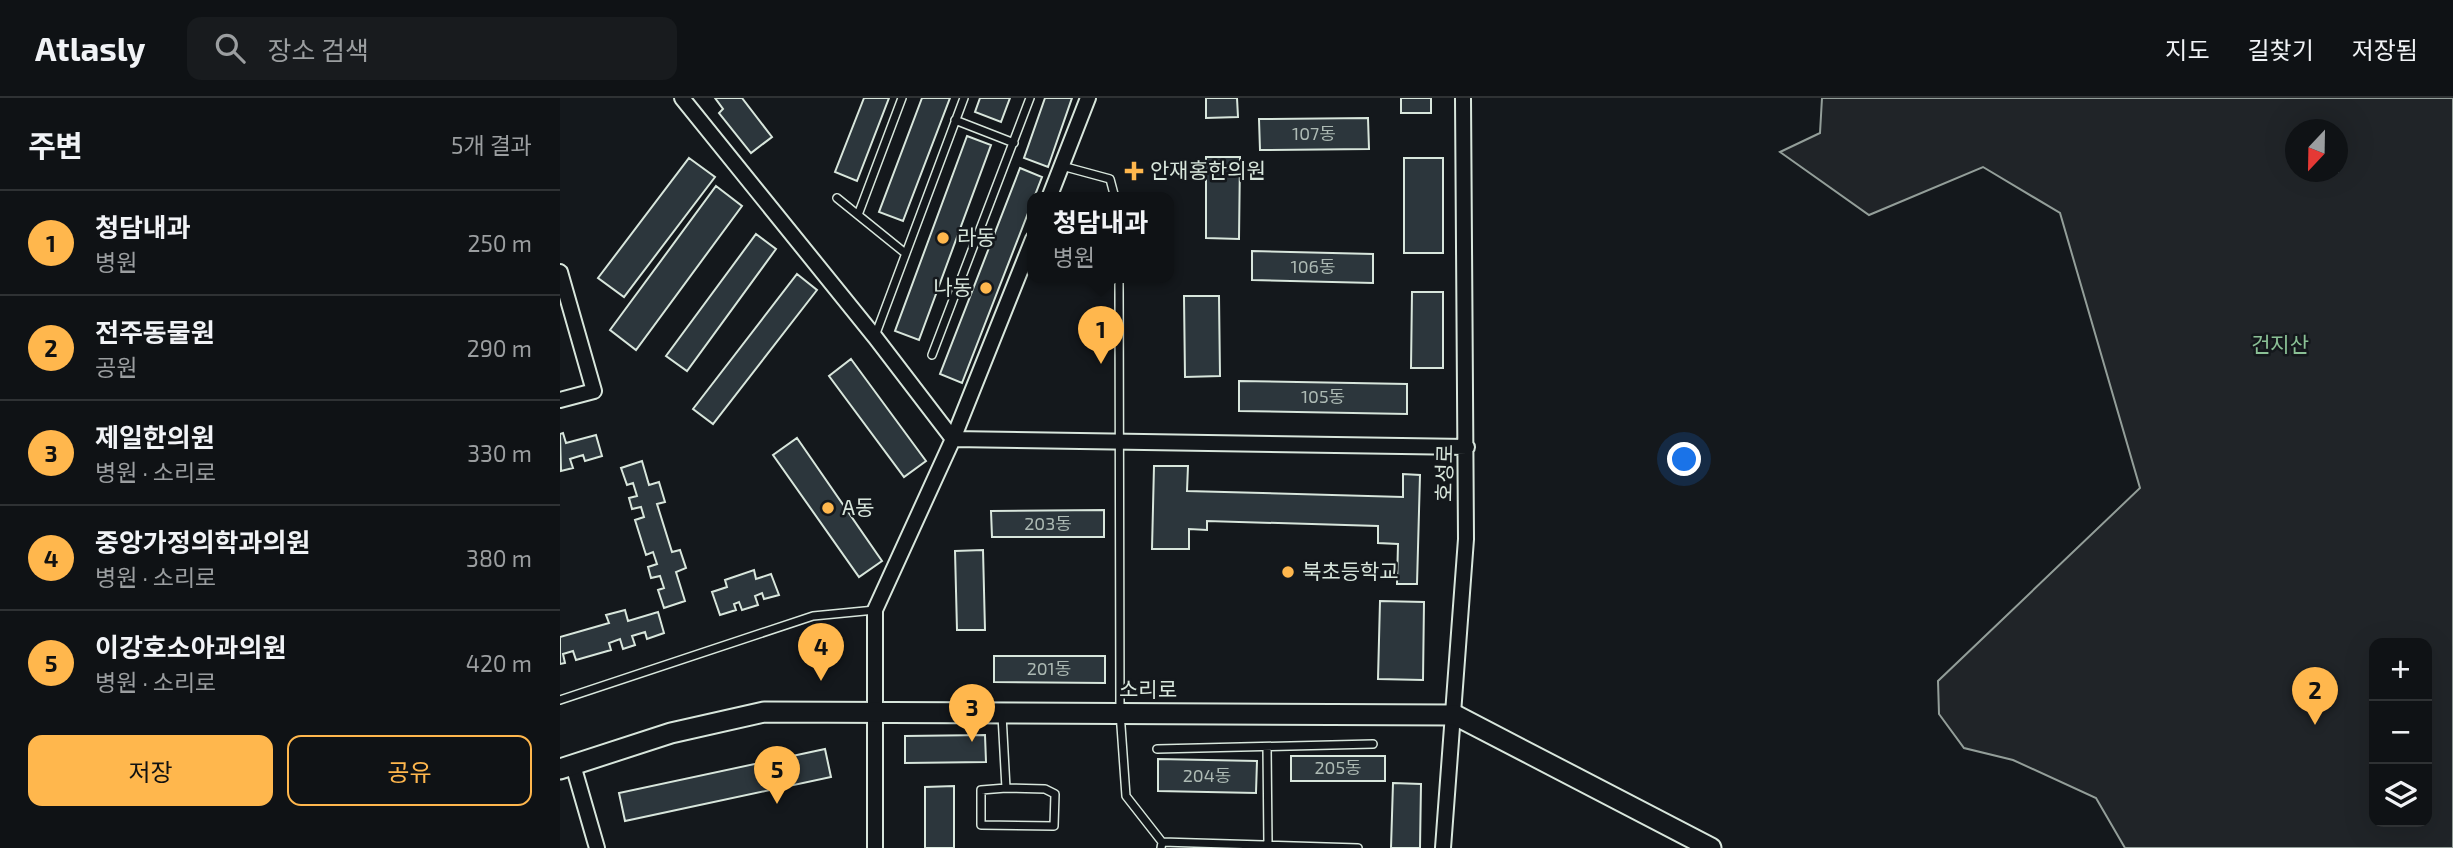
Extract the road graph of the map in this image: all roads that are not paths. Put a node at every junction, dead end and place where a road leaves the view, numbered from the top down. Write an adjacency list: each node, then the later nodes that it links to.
1 (682, 98): 18 (street)
2 (902, 98): 13 (lane)
3 (964, 98): 7 (lane)
4 (1030, 98): 8 (lane)
5 (1088, 98): 9 (street)
6 (1463, 98): 23 (street, 호성로)
7 (956, 120): 8 (lane); 14 (lane)
8 (1014, 143): 19 (lane)
9 (1062, 166): 10 (street); 11 (lane)
10 (1051, 192)
11 (1114, 192)
12 (836, 198): 13 (lane)
13 (858, 215): 14 (lane)
14 (905, 253): 18 (lane)
15 (1027, 254): 21 (street)
16 (560, 272): 20 (street)
17 (1119, 283): 22 (lane)
18 (875, 337): 21 (street)
19 (932, 355)
20 (560, 400)
21 (953, 439): 22 (street); 24 (street)
22 (1121, 442): 23 (street); 27 (lane)
23 (1467, 447): 29 (street, 호성로)
24 (875, 610): 25 (lane); 26 (street)
25 (560, 700)
26 (876, 711): 28 (street, 소리로); 33 (street, 소리로); 38 (street)
27 (1120, 712): 28 (street, 소리로); 29 (street, 소리로); 35 (lane)
28 (1002, 715): 34 (lane)
29 (1455, 715): 40 (street, 호성로); 41 (street, 소리로)
30 (1373, 744): 31 (lane)
31 (1267, 747): 32 (lane); 36 (lane)
32 (1157, 749)
33 (567, 767): 37 (street)
34 (1006, 788): 34 (lane)
35 (1161, 845): 36 (lane)
36 (1268, 845): 39 (lane)
37 (597, 848)
38 (875, 848)
39 (1358, 848)
40 (1443, 848)
41 (1711, 848)

